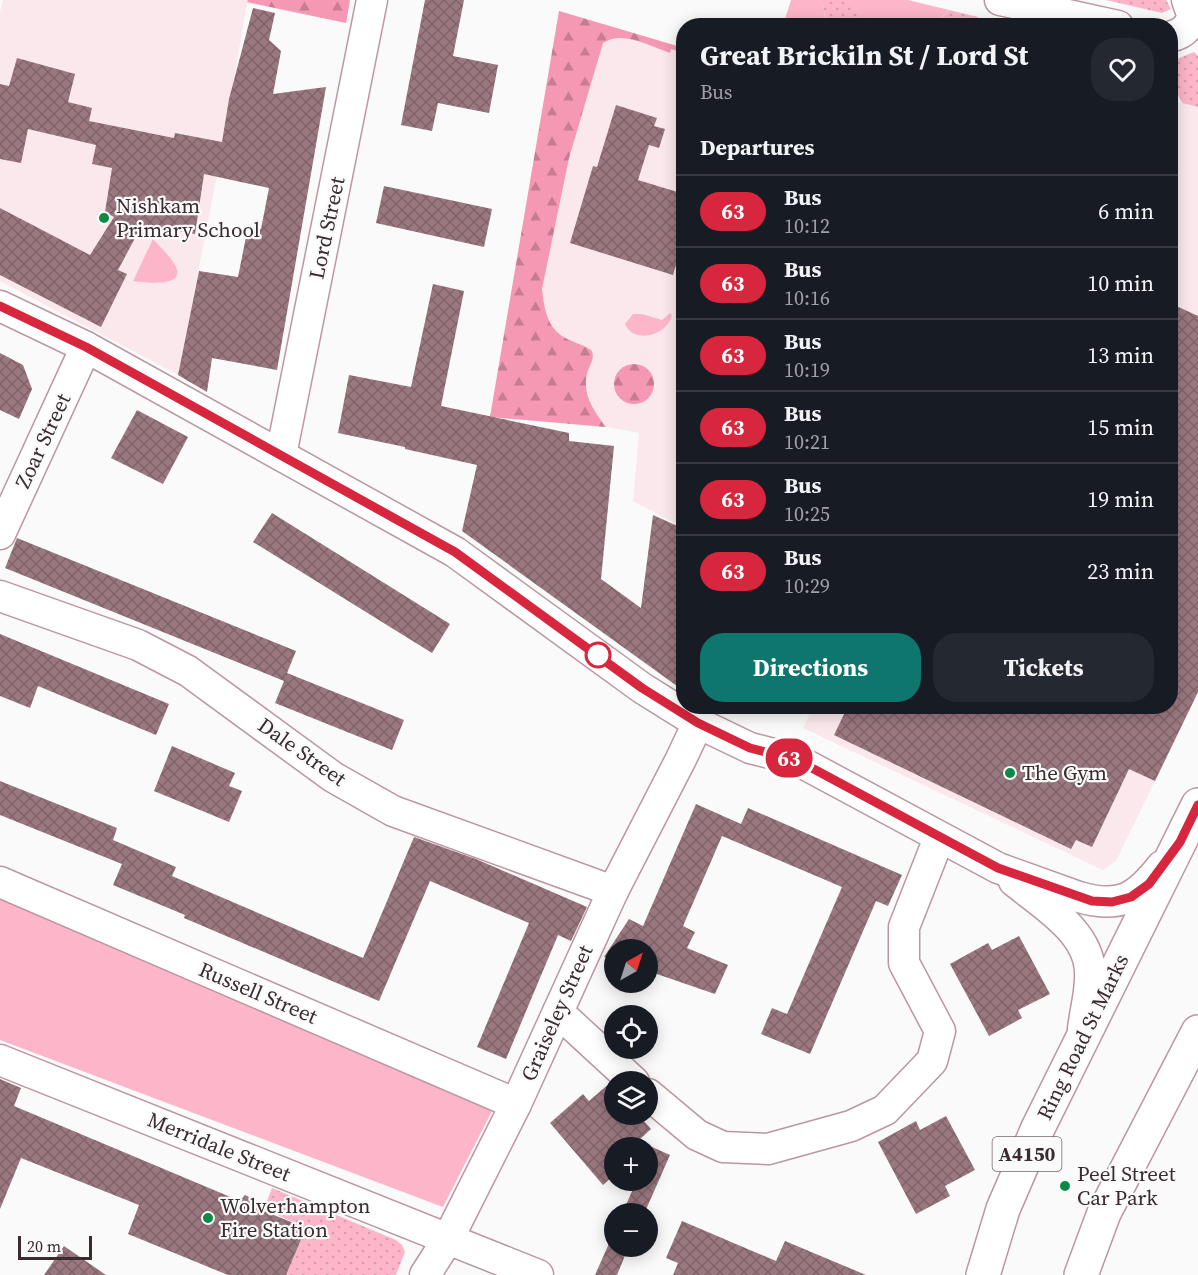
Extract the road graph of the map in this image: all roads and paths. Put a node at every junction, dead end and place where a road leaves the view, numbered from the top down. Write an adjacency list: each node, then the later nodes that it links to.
1 (372, 0): 8 (street, Lord Street)
2 (1000, 0): 4 (street)
3 (1189, 3): 5 (street)
4 (1082, 18)
5 (1178, 34)
6 (0, 306): 7 (street)
7 (86, 347): 8 (street); 9 (street, Zoar Street)
8 (281, 455): 11 (street)
9 (0, 534)
10 (0, 596): 19 (street, Dale Street)
11 (676, 709)
12 (684, 714): 13 (street)
13 (698, 723): 15 (street); 19 (street, Graiseley Street)
14 (1198, 805): 16 (highway, Ring Road St Marks / A4150)
15 (939, 838): 17 (street); 25 (street)
16 (1180, 842): 17 (street); 22 (highway, Ring Road St Marks / A4150)
17 (998, 868): 22 (street)
18 (0, 882): 26 (street, Russell Street)
19 (613, 891): 20 (street, Graiseley Street)
20 (558, 1012): 24 (street); 26 (street, Graiseley Street)
21 (1198, 1032): 31 (highway)
22 (1082, 1037): 30 (highway, Ring Road St Marks / A4150)
23 (0, 1060): 27 (street, Merridale Street)
24 (622, 1071)
25 (658, 1102)
26 (516, 1104): 27 (street, Graiseley Street)
27 (448, 1239): 28 (street, Graiseley Street); 29 (street, Merridale Street)
28 (425, 1275)
29 (538, 1275)
30 (983, 1275)
31 (1081, 1275)

